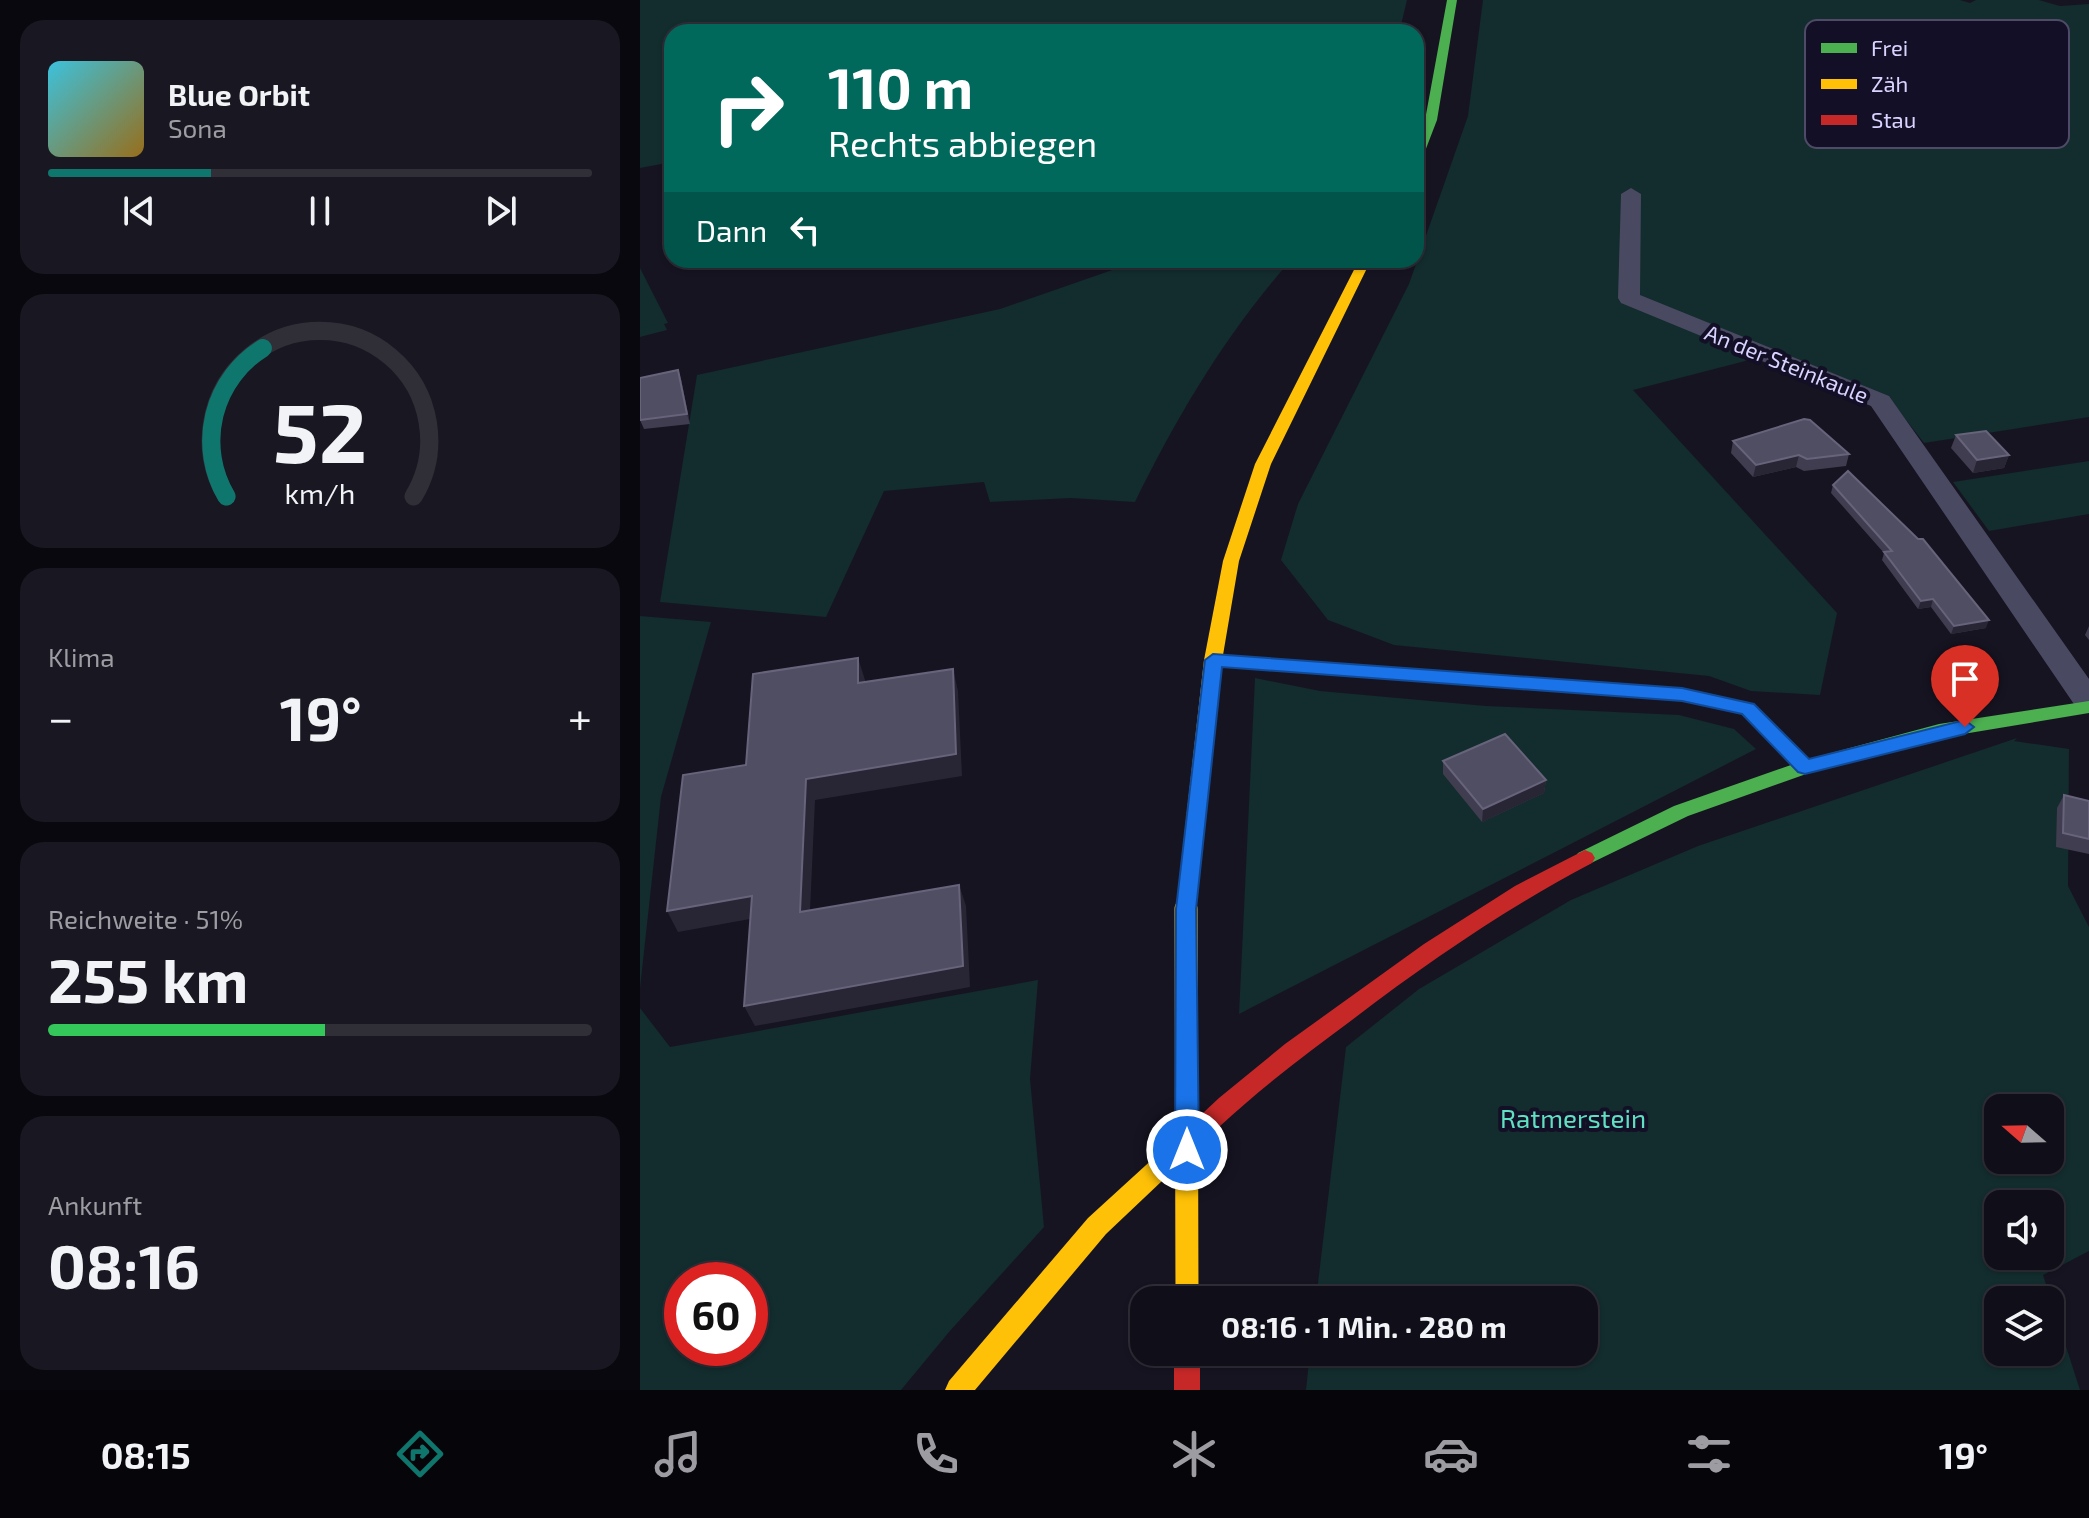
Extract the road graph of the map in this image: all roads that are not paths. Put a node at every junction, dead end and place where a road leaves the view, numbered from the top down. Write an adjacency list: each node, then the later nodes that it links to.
1 (1452, 0): 2 (main road)
2 (1424, 138)
3 (1631, 194): 6 (street, An der Steinkaule)
4 (1361, 268): 5 (main road)
5 (1213, 660): 7 (main road); 8 (main road, bridge)
6 (2089, 704): 7 (main road)
7 (1805, 767): 10 (main road)
8 (1187, 1286)
9 (1187, 1366): 11 (main road)
10 (958, 1390)
11 (1187, 1390)

